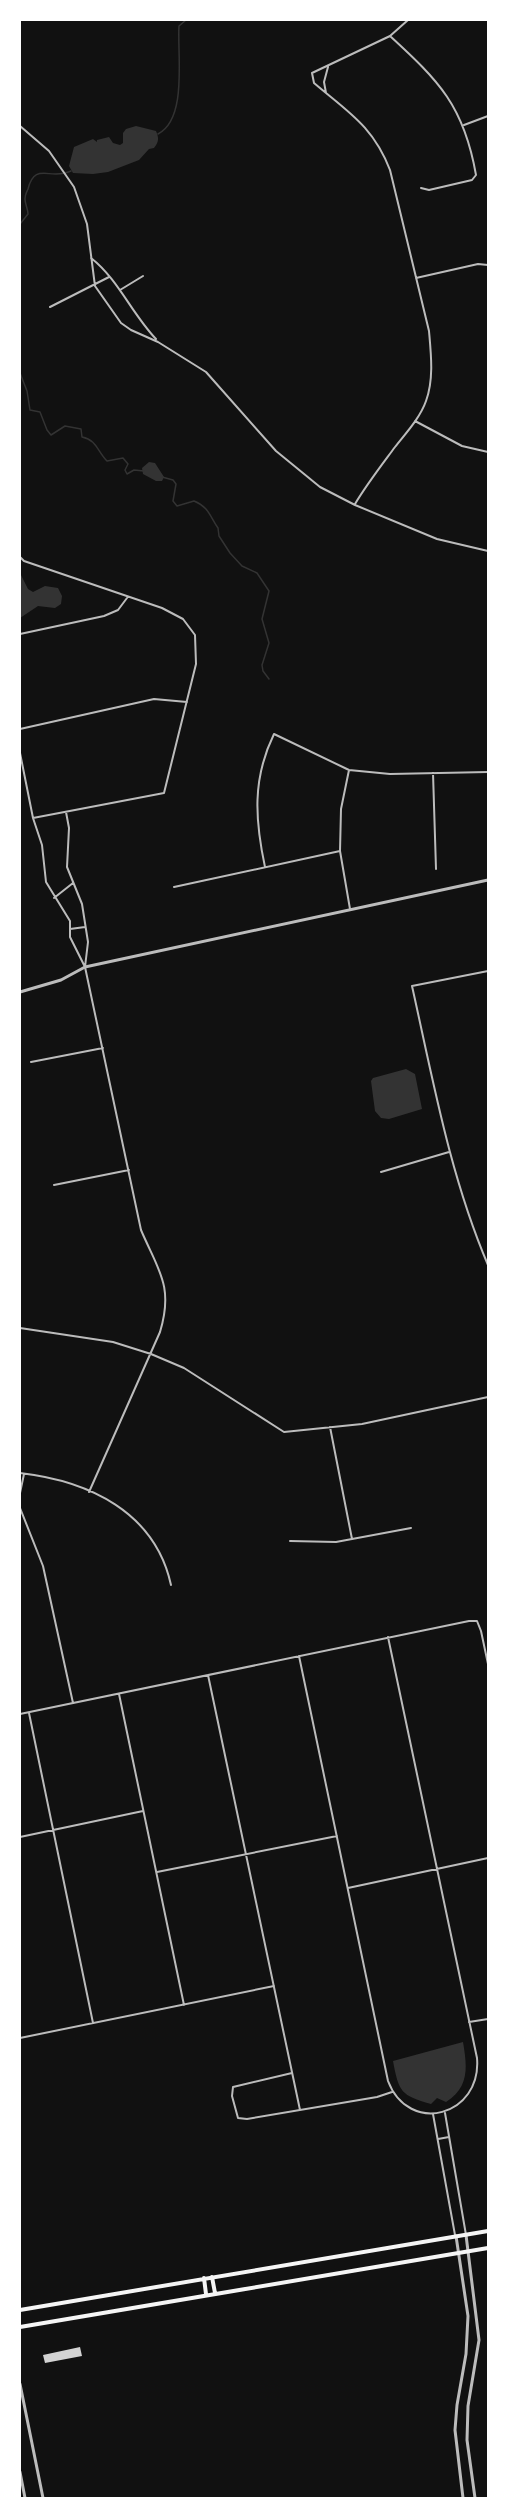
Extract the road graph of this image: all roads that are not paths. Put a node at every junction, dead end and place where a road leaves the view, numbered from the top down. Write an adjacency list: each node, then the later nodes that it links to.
1 (408, 20): 2 (street)
2 (390, 36): 3 (street); 6 (street)
3 (329, 66): 4 (street); 4 (street)
4 (326, 93): 13 (street)
5 (489, 116): 6 (street)
6 (464, 125): 8 (street)
7 (20, 126): 9 (street)
8 (421, 189)
9 (91, 258): 12 (street); 14 (street)
10 (489, 265): 13 (street)
11 (143, 276): 15 (street)
12 (109, 277): 14 (street); 15 (street)
13 (416, 278): 18 (street)
14 (95, 286): 16 (street); 17 (street)
15 (120, 291): 17 (street)
16 (50, 307)
17 (159, 342): 20 (street)
18 (415, 421): 19 (street); 20 (street)
19 (489, 452)
20 (355, 505): 21 (street)
21 (489, 551)
22 (20, 557): 23 (street)
23 (127, 598): 24 (street); 25 (street)
24 (20, 634)
25 (187, 702): 26 (street); 31 (street)
26 (20, 729)
27 (20, 753): 32 (street)
28 (349, 770): 30 (street); 33 (street); 34 (street)
29 (489, 772): 30 (street)
30 (433, 773): 35 (street)
31 (66, 812): 32 (street); 37 (street)
32 (33, 818): 39 (street)
33 (340, 851): 34 (street); 40 (street)
34 (265, 867): 38 (street)
35 (436, 869)
36 (489, 880): 40 (street)
37 (74, 883): 39 (street); 41 (street)
38 (174, 887)
39 (54, 898): 42 (street)
40 (350, 909): 43 (street)
41 (86, 927): 42 (street); 43 (street)
42 (70, 929): 43 (street)
43 (85, 967): 45 (street); 46 (street)
44 (489, 971): 48 (street)
45 (20, 992)
46 (103, 1048): 47 (street); 49 (street)
47 (31, 1062)
48 (449, 1152): 50 (street); 52 (street)
49 (129, 1170): 51 (street); 54 (street)
50 (381, 1172)
51 (54, 1185)
52 (488, 1262)
53 (20, 1328): 54 (street)
54 (151, 1354): 56 (street); 59 (street)
55 (489, 1397): 56 (street)
56 (330, 1427): 63 (street)
57 (20, 1473): 58 (street)
58 (24, 1474): 59 (street); 60 (street)
59 (89, 1492): 65 (street)
60 (20, 1493)
61 (20, 1508): 71 (street)
62 (411, 1528): 63 (street)
63 (352, 1539): 64 (street)
64 (290, 1541)
65 (171, 1585)
66 (388, 1637): 67 (street); 68 (street); 80 (street)
67 (299, 1656): 69 (street); 76 (street)
68 (489, 1664)
69 (208, 1675): 70 (street); 78 (street)
70 (118, 1694): 71 (street); 74 (street)
71 (73, 1703): 72 (street)
72 (29, 1713): 73 (street); 75 (street)
73 (20, 1714)
74 (143, 1811): 75 (street); 81 (street)
75 (53, 1830): 77 (street); 87 (street)
76 (337, 1836): 78 (street); 82 (street)
77 (20, 1837)
78 (246, 1854): 81 (street); 83 (street)
79 (489, 1858): 80 (street)
80 (437, 1869): 82 (street); 86 (street)
81 (156, 1872): 84 (street)
82 (348, 1888): 90 (street)
83 (274, 1986): 84 (street); 89 (street)
84 (184, 2005): 87 (street)
85 (489, 2019): 86 (street)
86 (469, 2022): 92 (street)
87 (93, 2023): 88 (street)
88 (20, 2038)
89 (292, 2073): 91 (street); 91 (street)
90 (392, 2092): 91 (street); 93 (street)
91 (300, 2110)
92 (445, 2112): 93 (street); 94 (street)
93 (434, 2114): 95 (street)
94 (449, 2137): 95 (street); 97 (street)
95 (438, 2139): 98 (street)
96 (489, 2230): 97 (main road)
97 (466, 2235): 98 (main road); 100 (street)
98 (456, 2236): 101 (street); 102 (main road)
99 (489, 2248): 100 (main road)
100 (468, 2252): 101 (main road); 113 (street)
101 (459, 2253): 104 (main road); 112 (street)
102 (212, 2277): 103 (main road); 104 (main road)
103 (204, 2278): 105 (main road); 106 (main road)
104 (215, 2293): 105 (main road)
105 (206, 2294): 107 (main road)
106 (20, 2310)
107 (20, 2327)
108 (20, 2384): 111 (street)
109 (20, 2472): 110 (street)
110 (25, 2499)
111 (43, 2499)
112 (463, 2499)
113 (475, 2499)

